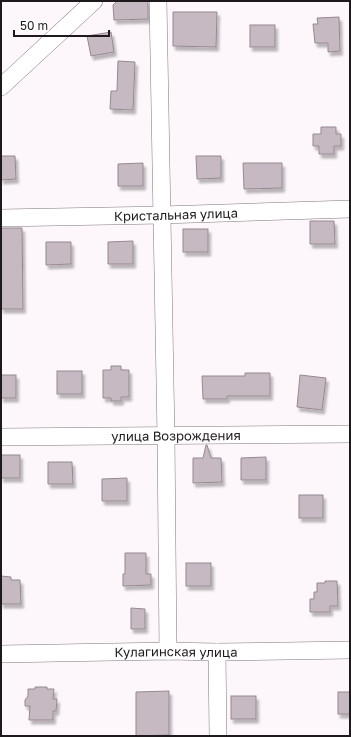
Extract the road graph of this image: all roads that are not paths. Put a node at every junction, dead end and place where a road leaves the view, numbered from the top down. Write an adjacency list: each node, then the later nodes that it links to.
1 (94, 1): 3 (street)
2 (158, 1): 5 (street)
3 (1, 87)
4 (350, 209): 5 (street, Кристальная улица)
5 (162, 215): 6 (street, Кристальная улица); 8 (street)
6 (1, 218)
7 (350, 434): 8 (street, улица Возрождения)
8 (166, 436): 9 (street, улица Возрождения); 11 (street)
9 (1, 437)
10 (350, 650): 12 (street, Кулагинская улица)
11 (168, 651): 12 (street, Кулагинская улица); 13 (street, Кулагинская улица)
12 (217, 652): 14 (street)
13 (1, 654)
14 (218, 736)

